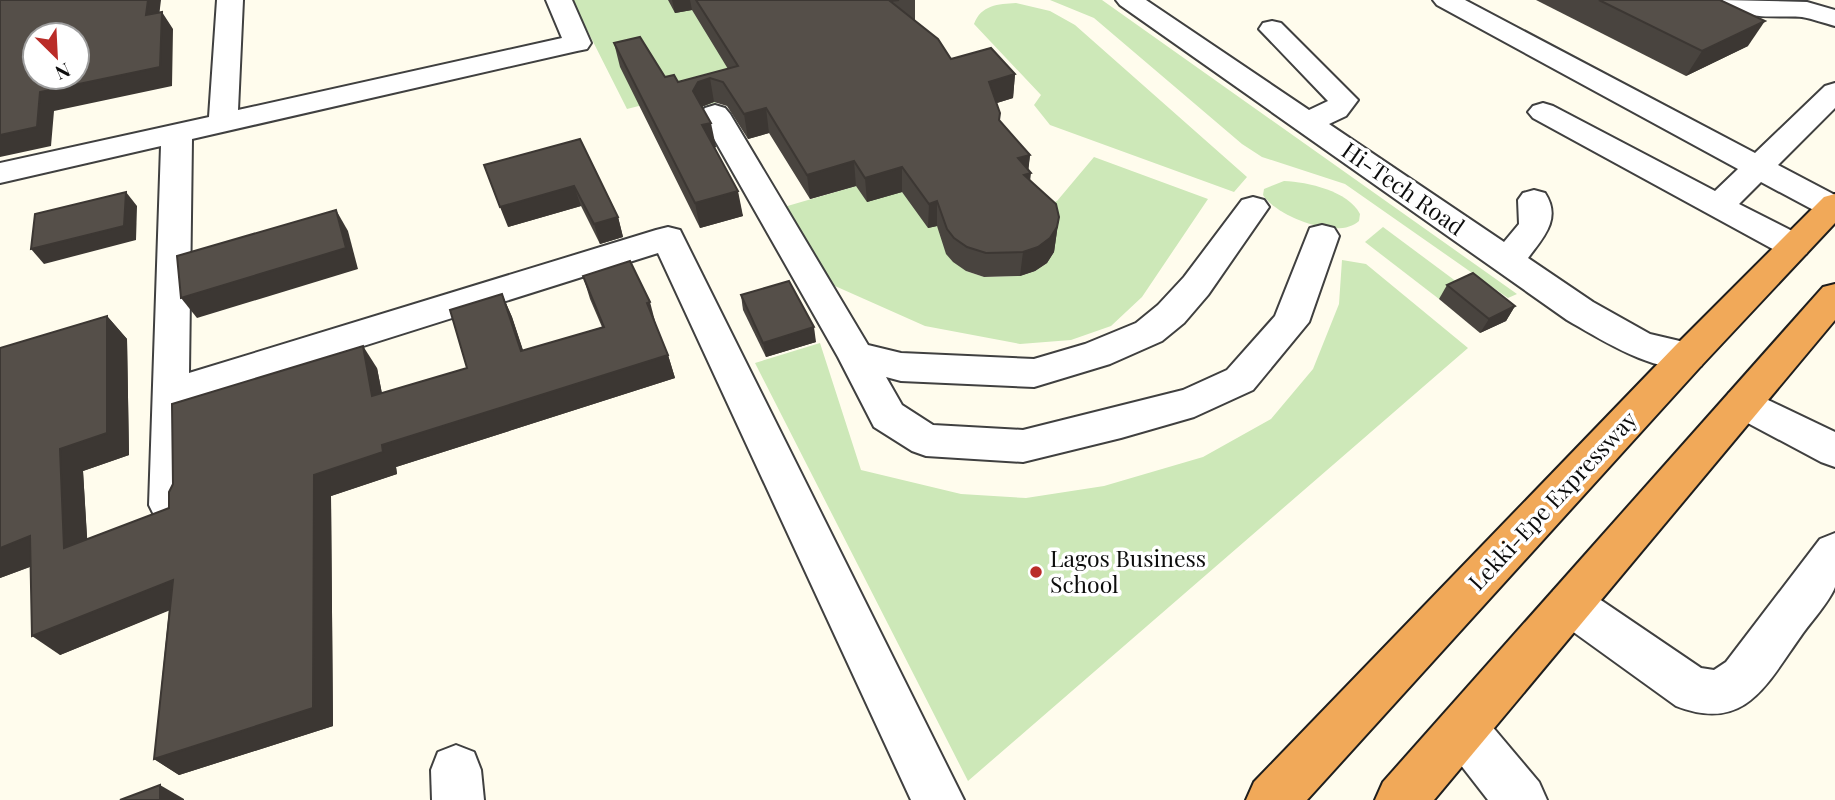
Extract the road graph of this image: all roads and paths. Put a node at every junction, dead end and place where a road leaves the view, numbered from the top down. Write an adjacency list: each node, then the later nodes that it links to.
1 (230, 0): 12 (street)
2 (559, 0): 12 (street)
3 (1129, 0): 13 (street, Hi-Tech Road)
4 (1446, 0): 15 (street)
5 (1735, 0): 6 (street)
6 (1765, 3): 7 (street)
7 (1835, 18)
8 (1272, 29): 13 (street)
9 (1835, 92): 15 (street)
10 (1543, 112): 18 (street)
11 (715, 114): 25 (street)
12 (223, 121): 14 (street)
13 (1307, 122): 23 (street, Hi-Tech Road)
14 (177, 132): 16 (street); 27 (street)
15 (1755, 168): 18 (street); 19 (street)
16 (0, 173)
17 (1534, 200): 23 (street)
18 (1718, 206): 22 (street)
19 (1833, 206): 22 (highway, Lekki-Epe Expressway)
20 (1253, 207): 25 (street)
21 (1322, 236): 25 (street)
22 (1794, 247): 26 (highway, Lekki-Epe Expressway)
23 (1508, 261): 26 (street, Hi-Tech Road)
24 (1835, 296): 28 (highway)
25 (856, 356)
26 (1688, 356): 35 (highway, Lekki-Epe Expressway)
27 (170, 393): 30 (street); 34 (street)
28 (1743, 402): 29 (street); 32 (highway)
29 (1835, 451)
30 (170, 505)
31 (1835, 552): 32 (street)
32 (1570, 604): 33 (highway)
33 (1463, 729): 36 (highway); 37 (street)
34 (938, 800)
35 (1272, 800)
36 (1401, 800)
37 (1521, 800)

